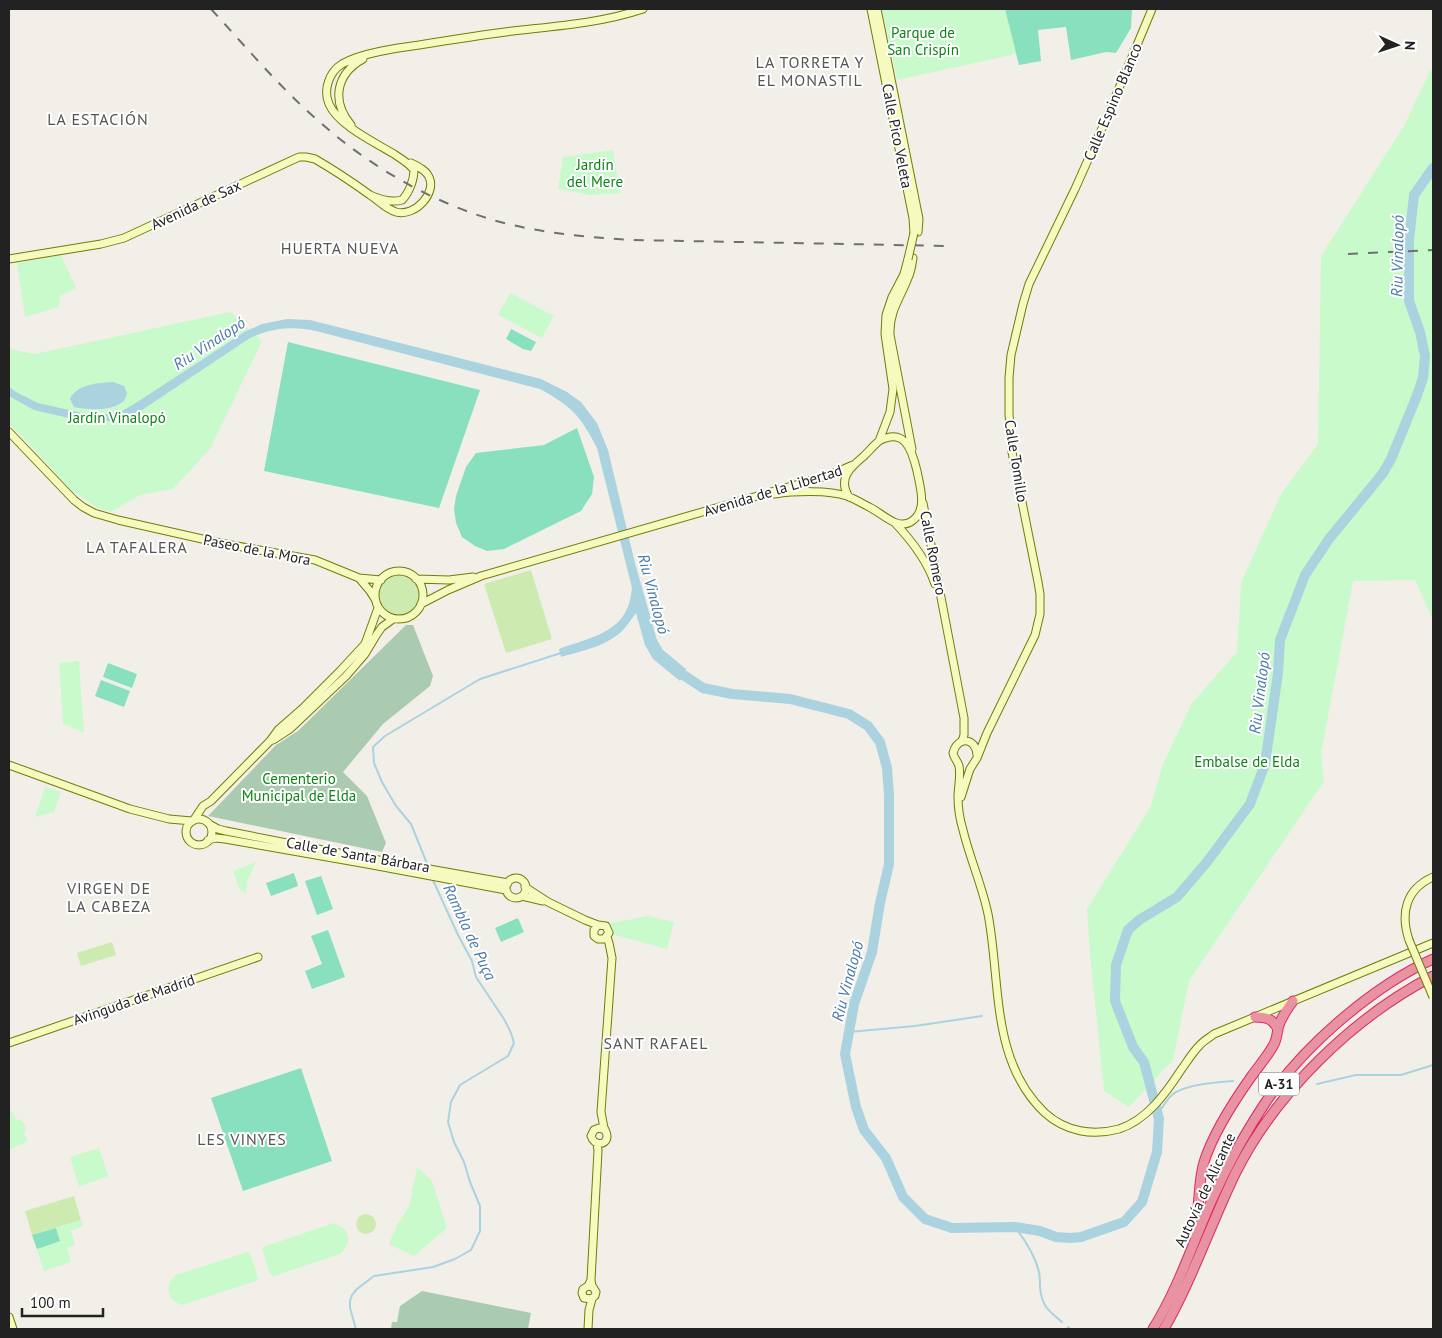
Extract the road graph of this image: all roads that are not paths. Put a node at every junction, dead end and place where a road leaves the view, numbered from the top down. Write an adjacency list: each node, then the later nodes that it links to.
1 (632, 9): 6 (street)
2 (643, 9): 6 (street)
3 (872, 9): 12 (street, Calle Pico Veleta)
4 (877, 9): 12 (street, Calle Pico Veleta)
5 (1152, 11): 10 (street, Calle Espino Blanco)
6 (607, 18): 7 (street)
7 (375, 53): 8 (street); 8 (street)
8 (357, 131): 9 (street)
9 (401, 159): 11 (street); 11 (street, Avenida de Sax)
10 (1075, 189): 32 (street, Calle Tomillo)
11 (370, 195): 13 (street, Avenida de Sax)
12 (917, 231): 14 (street)
13 (9, 259)
14 (894, 371): 16 (street); 17 (street)
15 (9, 432): 24 (street, Paseo de la Mora)
16 (878, 441): 17 (street); 18 (street)
17 (913, 455): 21 (street)
18 (853, 465): 19 (street); 20 (street, Avenida de la Libertad)
19 (849, 496): 20 (street); 22 (street)
20 (757, 497): 23 (street, Avenida de la Libertad)
21 (922, 498): 22 (street); 29 (street, Calle Romero)
22 (894, 522): 29 (street, Calle Romero)
23 (481, 576): 25 (street); 28 (street)
24 (359, 578): 26 (street, Paseo de la Mora); 27 (street, Paseo de la Mora)
25 (416, 579): 26 (street); 28 (street)
26 (381, 580): 27 (street)
27 (377, 604): 30 (street); 33 (street)
28 (421, 604): 30 (street)
29 (943, 609): 31 (street, Calle Romero)
30 (393, 619): 33 (street)
31 (964, 718): 34 (street, Calle Romero); 35 (street, Calle Romero)
32 (987, 733): 35 (street, Calle Tomillo); 36 (street, Calle Tomillo)
33 (270, 741): 40 (street)
34 (962, 741): 35 (street); 37 (street)
35 (972, 743): 36 (street)
36 (978, 755): 38 (street)
37 (957, 763): 38 (street); 41 (street)
38 (973, 763): 41 (street)
39 (9, 765): 42 (street)
40 (211, 801): 43 (street); 44 (street)
41 (959, 810): 61 (street)
42 (169, 820): 43 (street); 45 (street)
43 (192, 821): 44 (street); 45 (street)
44 (208, 823): 46 (street); 47 (street, Calle de Santa Bárbara)
45 (186, 829): 46 (street)
46 (208, 840): 47 (street, Calle de Santa Bárbara)
47 (422, 870): 49 (street, Calle de Santa Bárbara); 49 (street, Calle de Santa Bárbara)
48 (1433, 877): 59 (street, bridge)
49 (507, 886): 50 (street); 51 (street)
50 (525, 887): 51 (street); 52 (street)
51 (522, 896): 52 (street)
52 (548, 902): 53 (street)
53 (596, 928): 54 (street); 54 (street)
54 (604, 939): 64 (street)
55 (1433, 943): 60 (street)
56 (258, 957): 63 (street, Avinguda de Madrid)
57 (1433, 959): 68 (highway, Autovía de Alicante / A-31)
58 (1433, 976): 75 (highway, Autovía de Alicante / A-31)
59 (1433, 997)
60 (1293, 1001): 61 (street); 62 (highway)
61 (1255, 1017): 62 (highway)
62 (1278, 1030): 68 (highway)
63 (9, 1043)
64 (601, 1112): 65 (street); 66 (street)
65 (594, 1130): 66 (street); 67 (street)
66 (605, 1130): 67 (street)
67 (599, 1146): 69 (street)
68 (1187, 1261): 74 (highway, Autovía de Alicante / A-31)
69 (590, 1284): 70 (street); 70 (street)
70 (589, 1299): 73 (street)
71 (9, 1317): 72 (street)
72 (13, 1329)
73 (588, 1329)
74 (1153, 1329)
75 (1164, 1329)

